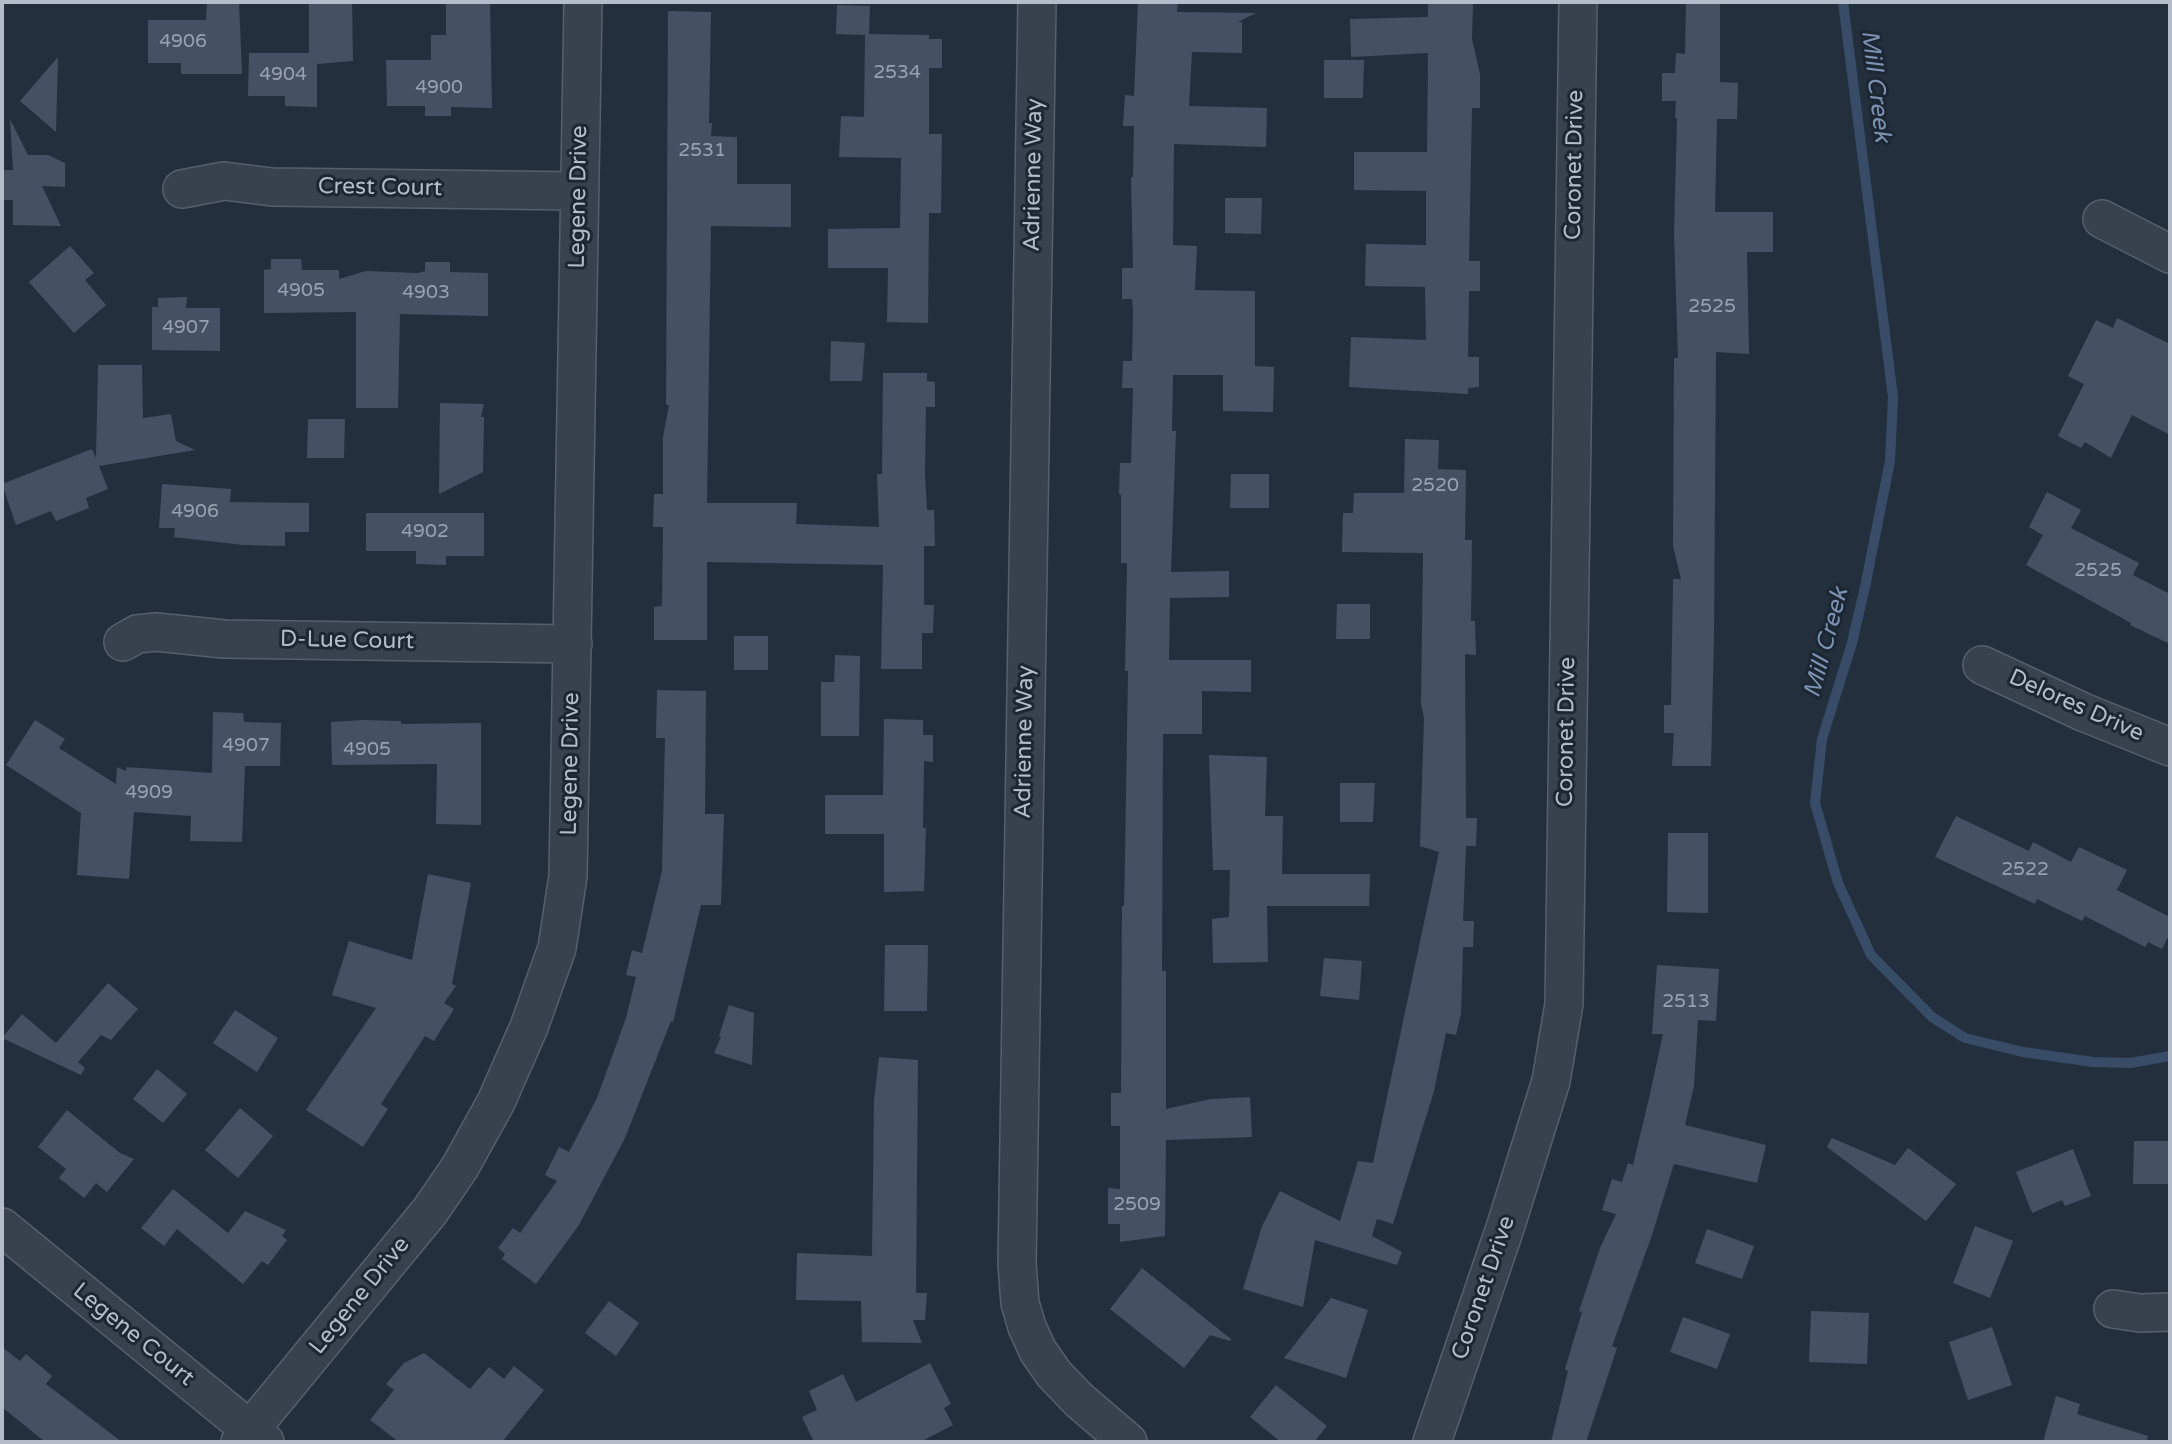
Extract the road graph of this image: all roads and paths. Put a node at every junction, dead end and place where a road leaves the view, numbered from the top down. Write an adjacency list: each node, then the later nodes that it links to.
1 (583, 2): 5 (street, Legene Drive)
2 (1037, 2): 16 (street, Adrienne Way)
3 (1578, 2): 17 (street, Coronet Drive)
4 (182, 189): 5 (street, Crest Court)
5 (579, 191): 9 (street, Legene Drive)
6 (2102, 219): 7 (street)
7 (2170, 254)
8 (123, 642): 9 (street, D-Lue Court)
9 (573, 644): 15 (street, Legene Drive)
10 (1982, 665): 11 (street, Delores Drive)
11 (2170, 747)
12 (2, 1227): 15 (street, Legene Court)
13 (2113, 1309): 14 (street)
14 (2170, 1312)
15 (252, 1438)
16 (1128, 1442)
17 (1432, 1442)

